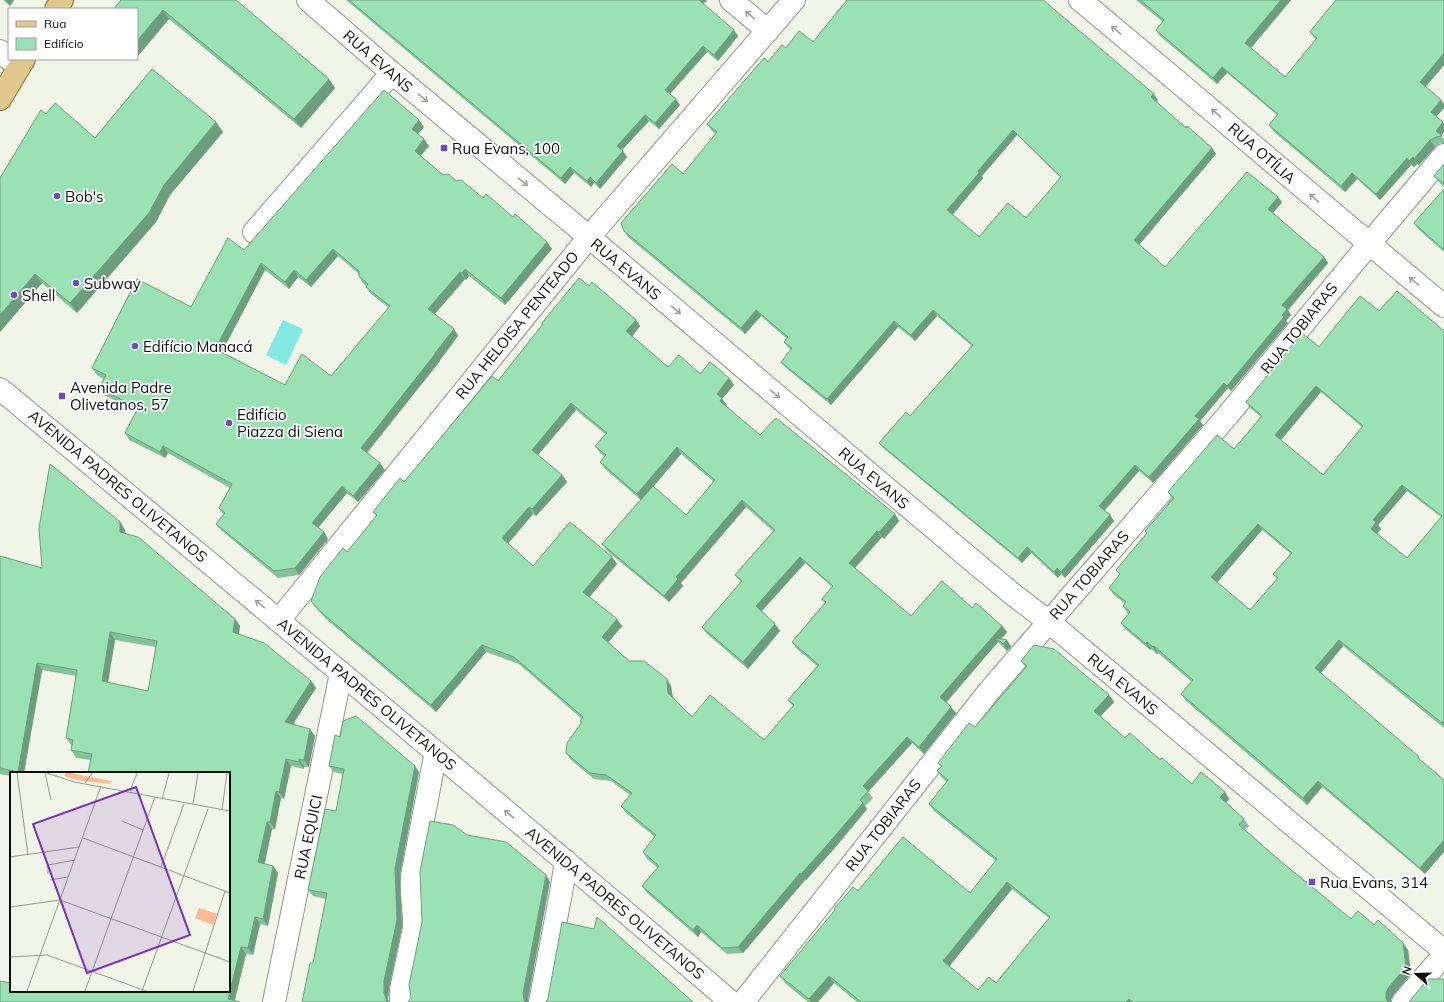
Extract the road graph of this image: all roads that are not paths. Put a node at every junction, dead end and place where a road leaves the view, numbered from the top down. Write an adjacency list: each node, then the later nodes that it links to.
1 (308, 0): 7 (street, RUA EVANS)
2 (731, 0): 5 (street, one-way to 2)
3 (794, 0): 5 (street, RUA HELOISA PENTEADO)
4 (1080, 0): 12 (street, RUA OTÍLIA, one-way to 4)
5 (768, 30): 11 (street, RUA HELOISA PENTEADO)
6 (15, 61): 8 (main road)
7 (392, 73): 10 (street); 11 (street, RUA EVANS, one-way to 11)
8 (0, 99)
9 (1444, 155): 12 (street, RUA TOBIARAS)
10 (254, 232)
11 (589, 237): 15 (street, RUA HELOISA PENTEADO); 16 (street, RUA EVANS, one-way to 16)
12 (1369, 244): 13 (street, RUA OTÍLIA, one-way to 12); 16 (street, RUA TOBIARAS)
13 (1444, 306)
14 (0, 389): 15 (street, AVENIDA PADRES OLIVETANOS, one-way to 14)
15 (279, 620): 17 (street, AVENIDA PADRES OLIVETANOS)
16 (1049, 622): 20 (street, RUA EVANS); 26 (street, RUA TOBIARAS)
17 (341, 673): 18 (street, AVENIDA PADRES OLIVETANOS); 22 (street, RUA EQUICI)
18 (436, 752): 19 (street, AVENIDA PADRES OLIVETANOS, one-way to 18); 23 (street)
19 (566, 861): 24 (street); 25 (street, AVENIDA PADRES OLIVETANOS)
20 (1444, 951)
21 (1444, 954): 27 (street)
22 (274, 1002)
23 (403, 1002)
24 (540, 1002)
25 (731, 1002)
26 (743, 1002)
27 (1403, 1002)

